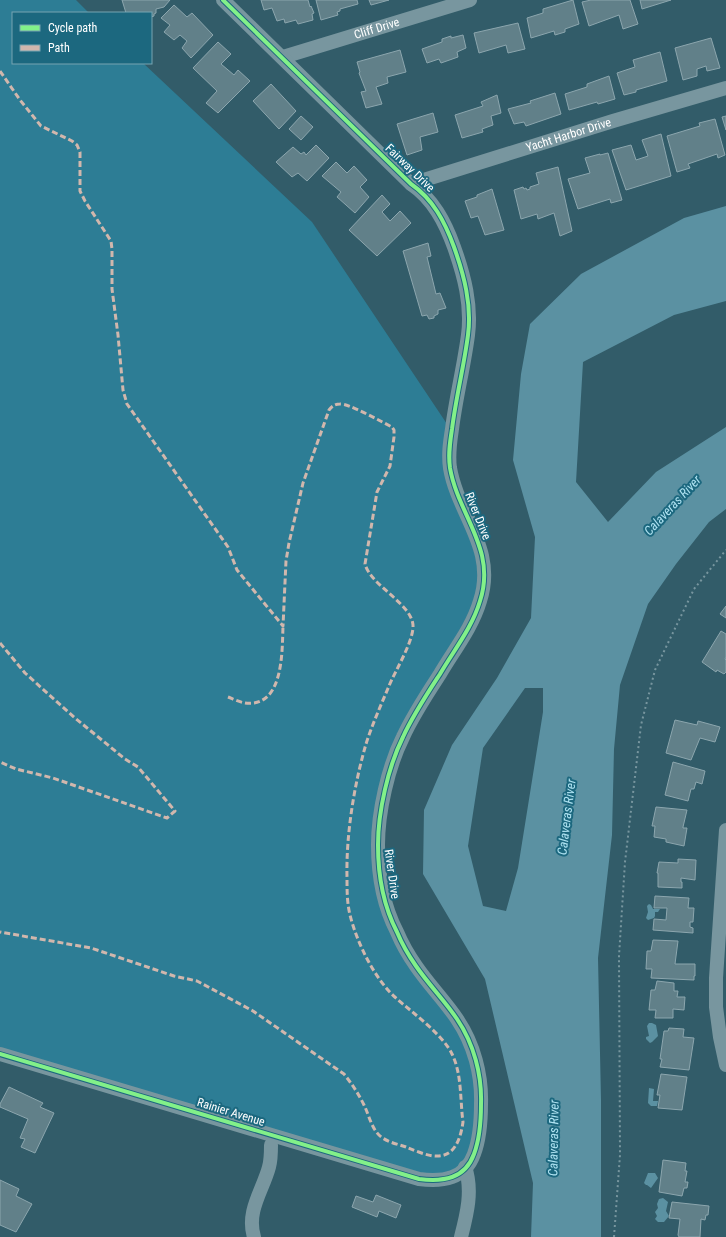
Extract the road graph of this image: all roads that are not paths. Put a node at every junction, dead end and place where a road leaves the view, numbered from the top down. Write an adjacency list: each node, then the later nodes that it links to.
1 (223, 0): 3 (street, Fairway Drive)
2 (470, 0): 3 (street, Cliff Drive)
3 (283, 57): 5 (street, Fairway Drive)
4 (726, 88): 5 (street, Yacht Harbor Drive)
5 (411, 184): 6 (street, Fairway Drive)
6 (452, 430): 11 (street, River Drive)
7 (726, 830): 9 (street)
8 (0, 1054): 11 (street, Rainier Avenue)
9 (726, 1065)
10 (271, 1144): 12 (street)
11 (461, 1171): 13 (street)
12 (254, 1237)
13 (462, 1237)

